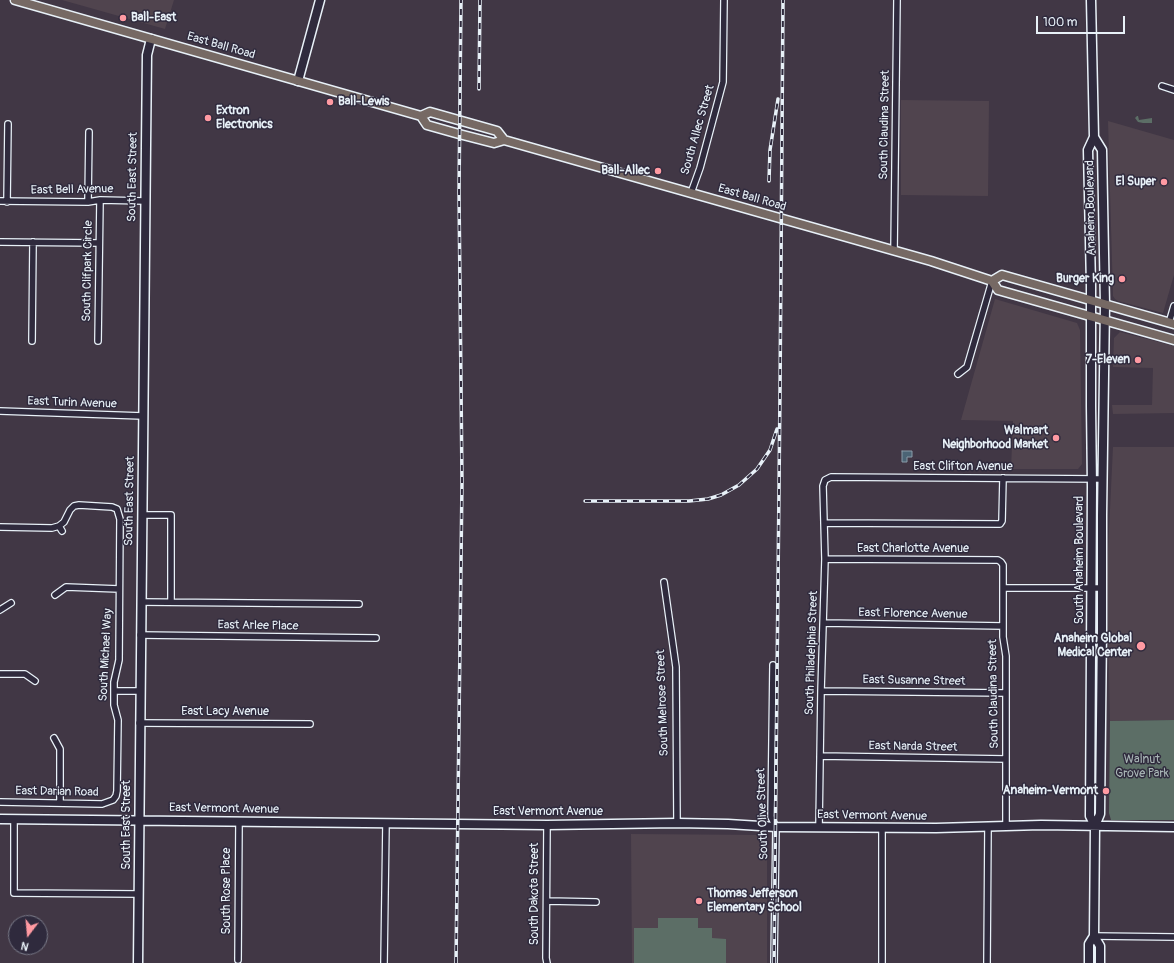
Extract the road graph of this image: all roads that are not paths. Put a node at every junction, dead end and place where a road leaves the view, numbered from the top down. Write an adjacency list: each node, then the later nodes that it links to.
1 (14, 0): 6 (main road, East Ball Road)
2 (320, 0): 7 (street)
3 (724, 0): 15 (street, South Allec Street)
4 (897, 0): 24 (street, South Claudina Street)
5 (1091, 0): 13 (street, Anaheim Boulevard)
6 (151, 39): 7 (main road, East Ball Road); 17 (street, South East Street)
7 (298, 81): 10 (main road, East Ball Road)
8 (1162, 86): 9 (street)
9 (1174, 90)
10 (422, 116): 14 (main road, East Ball Road); 14 (main road, East Ball Road)
11 (8, 124): 19 (street)
12 (89, 132): 20 (street)
13 (1094, 138): 26 (street, Anaheim Boulevard); 27 (street, Anaheim Boulevard)
14 (504, 140): 15 (main road, East Ball Road)
15 (691, 193): 24 (main road, East Ball Road)
16 (100, 200): 17 (street, East Bell Avenue); 20 (street, East Bell Avenue); 23 (street, South Clifpark Circle)
17 (145, 201): 37 (street, South East Street)
18 (0, 202): 19 (street, East Bell Avenue)
19 (8, 202): 20 (street, East Bell Avenue)
20 (88, 202)
21 (0, 242): 22 (street)
22 (33, 242): 23 (street); 33 (street)
23 (99, 243): 34 (street, South Clifpark Circle)
24 (894, 251): 25 (main road, East Ball Road)
25 (992, 280): 26 (main road, East Ball Road); 29 (main road, East Ball Road); 35 (street)
26 (1091, 301): 27 (main road, East Ball Road); 29 (street, Anaheim Boulevard)
27 (1105, 304): 30 (street, Anaheim Boulevard); 31 (main road, East Ball Road)
28 (1174, 306): 31 (street)
29 (1091, 316): 30 (main road, East Ball Road); 40 (street, South Anaheim Boulevard)
30 (1105, 320): 32 (main road, East Ball Road); 39 (street, South Anaheim Boulevard)
31 (1172, 323)
32 (1174, 340)
33 (32, 341)
34 (98, 341)
35 (958, 374)
36 (0, 411): 37 (street, East Turin Avenue)
37 (144, 416): 42 (street, South East Street)
38 (1003, 478): 40 (street, East Clifton Avenue); 41 (street, East Clifton Avenue); 43 (street)
39 (1102, 478): 40 (street, East Clifton Avenue); 48 (street, South Anaheim Boulevard)
40 (1092, 479): 45 (street, South Anaheim Boulevard)
41 (825, 480): 43 (street, South Philadelphia Street)
42 (142, 515): 55 (street, South East Street); 56 (street)
43 (824, 523): 46 (street, South Philadelphia Street)
44 (0, 527): 52 (street, South Michael Way)
45 (1092, 542): 48 (street); 53 (street, South Anaheim Boulevard)
46 (825, 559): 47 (street, East Charlotte Avenue); 60 (street, South Philadelphia Street)
47 (1001, 562): 50 (street, South Claudina Street)
48 (1102, 567): 51 (street, South Anaheim Boulevard)
49 (664, 582): 84 (street, South Melrose Street)
50 (1003, 588): 53 (street); 61 (street, South Claudina Street)
51 (1102, 588): 53 (street); 87 (street, South Anaheim Boulevard)
52 (119, 589): 54 (street); 67 (street, South Michael Way)
53 (1091, 589): 87 (street, South Anaheim Boulevard)
54 (55, 595)
55 (141, 602): 56 (street); 62 (street, South East Street)
56 (172, 602): 58 (street)
57 (12, 603): 59 (street)
58 (359, 604)
59 (0, 610)
60 (824, 624): 61 (street, East Florence Avenue); 69 (street, South Philadelphia Street)
61 (1003, 626): 70 (street, South Claudina Street)
62 (140, 635): 63 (street, East Arlee Place); 68 (street, South East Street)
63 (376, 638)
64 (773, 665): 88 (street, South Olive Street)
65 (0, 674): 66 (street)
66 (35, 681)
67 (114, 691): 68 (street); 76 (street, South Michael Way)
68 (140, 691): 71 (street, South East Street)
69 (821, 691): 70 (street, East Susanne Street); 74 (street, South Philadelphia Street)
70 (1006, 693): 75 (street, South Claudina Street)
71 (139, 723): 72 (street, East Lacy Avenue); 81 (street, South East Street)
72 (310, 724)
73 (54, 738): 78 (street)
74 (820, 756): 75 (street, East Narda Street); 89 (street, South Philadelphia Street)
75 (1006, 759): 86 (street, South Claudina Street)
76 (113, 800): 78 (street, East Darian Road)
77 (0, 802): 78 (street, East Darian Road)
78 (60, 803)
79 (0, 819): 80 (street, East Vermont Avenue)
80 (14, 820): 81 (street, East Vermont Avenue); 93 (street)
81 (139, 820): 82 (street, East Vermont Avenue); 93 (street, South East Street)
82 (239, 822): 83 (street, East Vermont Avenue); 98 (street, South Rose Place)
83 (386, 823): 85 (street, East Vermont Avenue); 100 (street)
84 (677, 824): 85 (street, East Vermont Avenue); 88 (street, East Vermont Avenue)
85 (547, 825): 94 (street, South Dakota Street)
86 (1006, 826): 87 (street, East Vermont Avenue); 90 (street, East Vermont Avenue)
87 (1095, 826): 91 (street, East Vermont Avenue); 96 (street, South Anaheim Boulevard)
88 (776, 827): 89 (street, East Vermont Avenue); 102 (street, South Olive Street)
89 (819, 827): 92 (street, East Vermont Avenue)
90 (988, 827): 92 (street, East Vermont Avenue); 104 (street)
91 (1174, 827)
92 (882, 828): 103 (street)
93 (138, 894): 99 (street, South East Street)
94 (547, 901): 95 (street); 101 (street, South Dakota Street)
95 (596, 902)
96 (1094, 936): 97 (street); 105 (street, South Anaheim Boulevard); 106 (street, South Anaheim Boulevard)
97 (1174, 937)
98 (238, 960)
99 (138, 963)
100 (384, 963)
101 (547, 963)
102 (774, 963)
103 (882, 963)
104 (987, 963)
105 (1089, 963)
106 (1100, 963)

